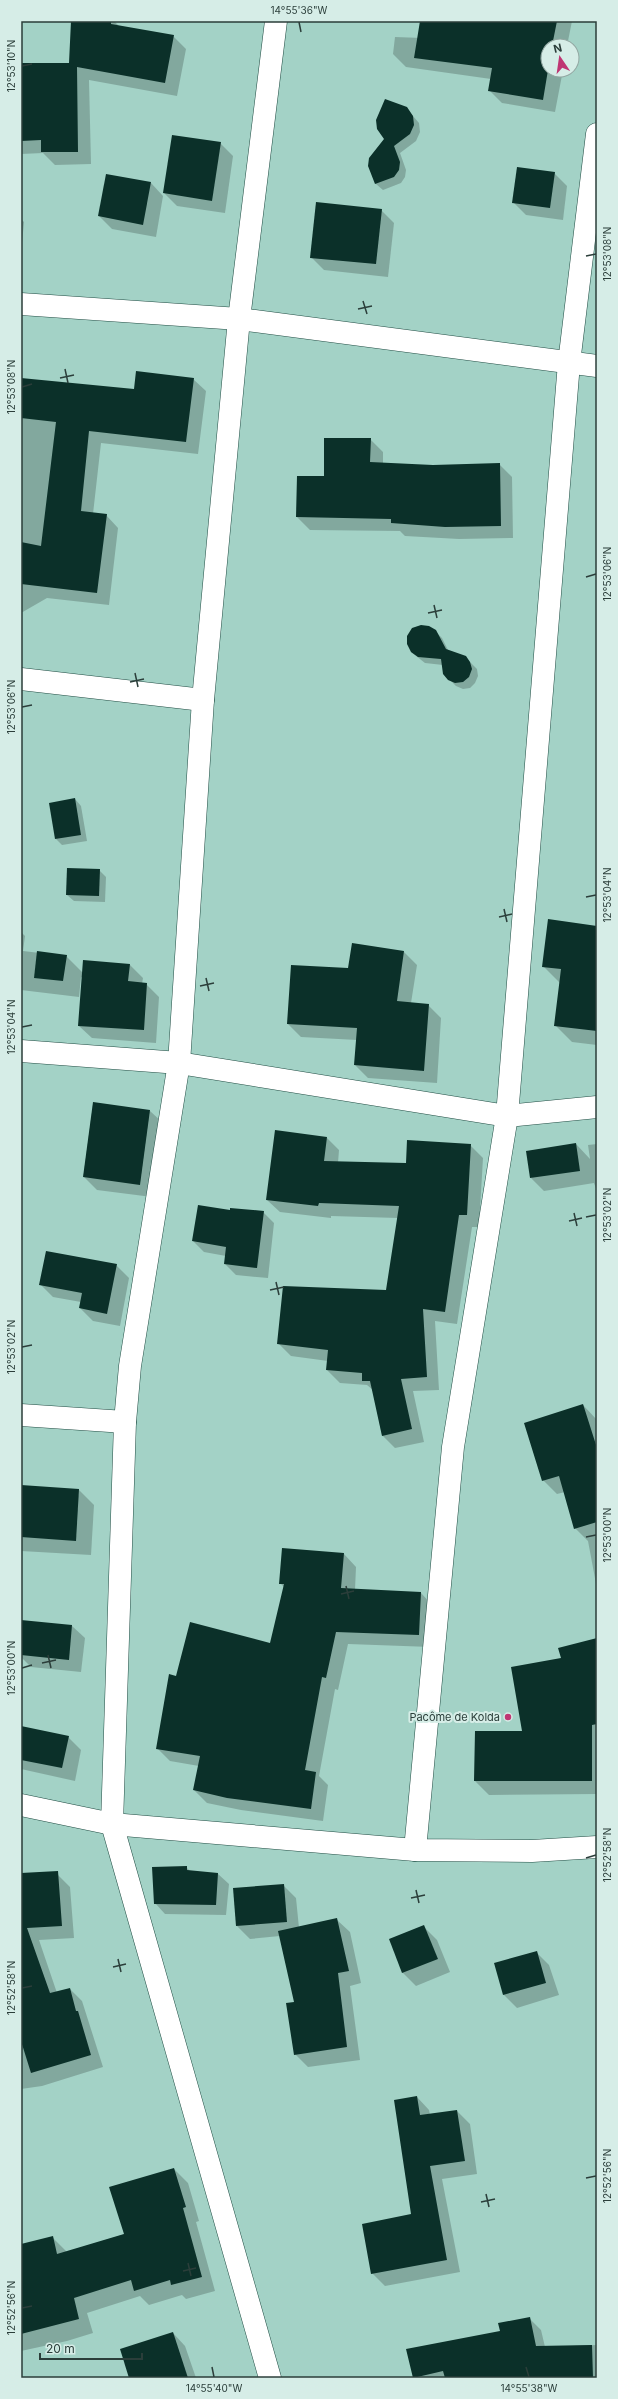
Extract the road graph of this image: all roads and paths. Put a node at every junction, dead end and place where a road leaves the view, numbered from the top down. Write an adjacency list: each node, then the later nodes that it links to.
1 (276, 21): 4 (street)
2 (597, 134): 5 (street)
3 (21, 304): 4 (street)
4 (239, 319): 5 (street); 8 (street)
5 (569, 363): 6 (street); 12 (street)
6 (597, 366)
7 (21, 679): 8 (street)
8 (203, 700): 10 (street)
9 (21, 1051): 10 (street)
10 (179, 1063): 12 (street); 14 (street)
11 (597, 1107): 12 (street)
12 (507, 1116): 18 (street)
13 (21, 1415): 14 (street)
14 (125, 1422): 16 (street)
15 (21, 1805): 16 (street)
16 (112, 1824): 18 (street); 19 (street)
17 (597, 1847): 18 (street)
18 (415, 1850)
19 (270, 2378)

